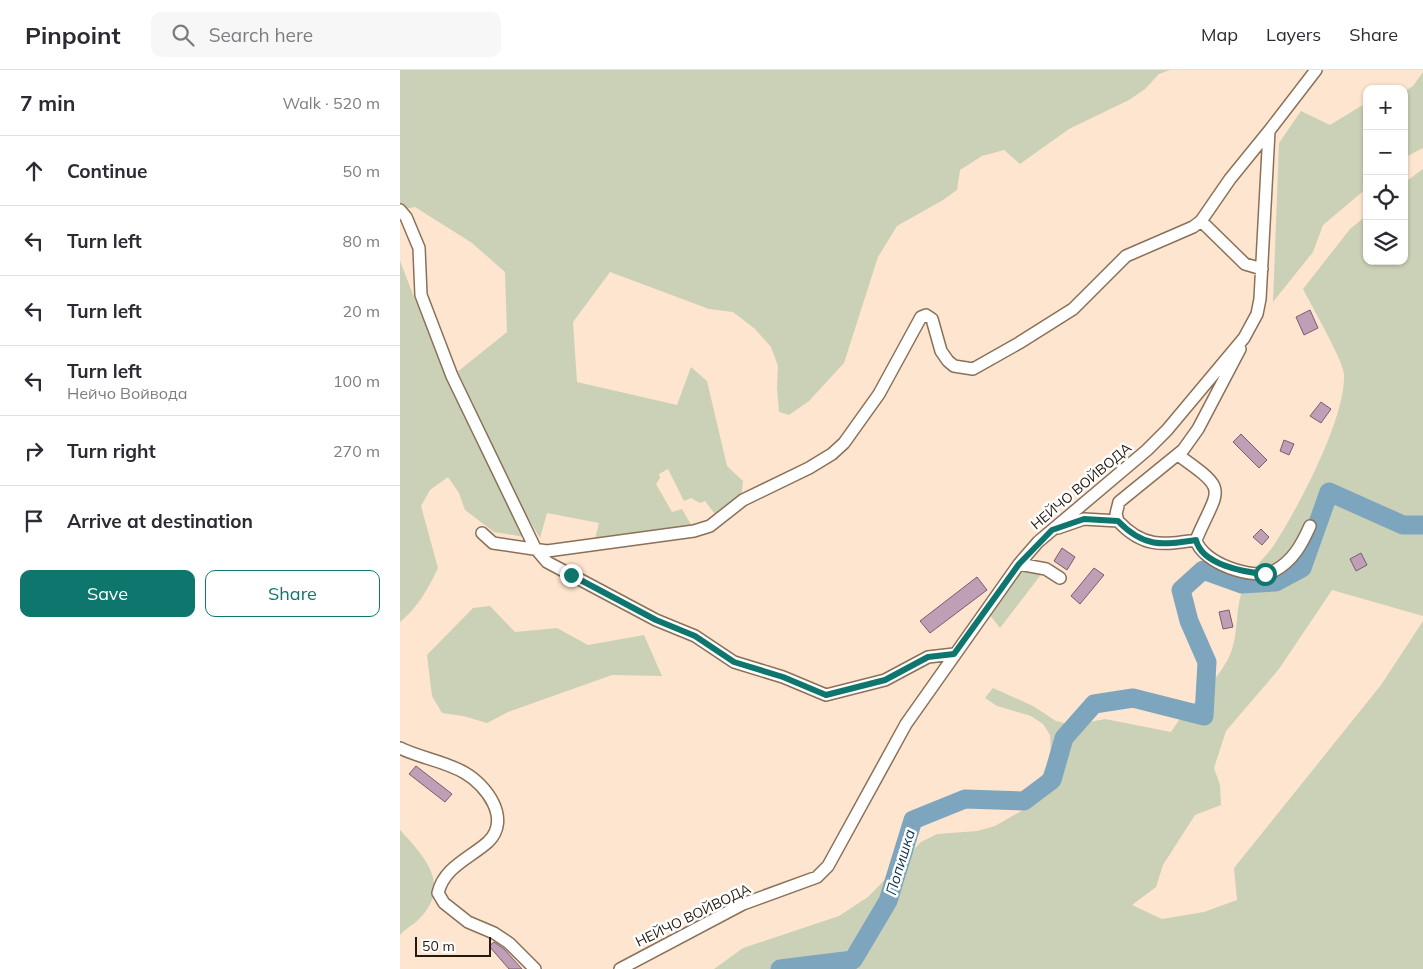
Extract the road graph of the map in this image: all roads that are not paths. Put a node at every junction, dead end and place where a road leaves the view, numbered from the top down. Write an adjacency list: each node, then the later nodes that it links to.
1 (1316, 70): 2 (street)
2 (1269, 131): 4 (street); 5 (street, НЕЙЧО ВОЙВОДА)
3 (400, 210): 13 (street)
4 (1201, 221): 5 (street); 13 (street)
5 (1262, 269): 6 (street, НЕЙЧО ВОЙВОДА)
6 (1244, 338): 7 (street); 10 (street, НЕЙЧО ВОЙВОДА)
7 (1178, 454): 8 (street); 12 (street)
8 (1118, 521): 10 (street); 12 (street)
9 (1310, 526): 12 (street)
10 (1052, 530): 14 (street, НЕЙЧО ВОЙВОДА)
11 (482, 533): 13 (street)
12 (1196, 540)
13 (535, 548): 16 (street)
14 (1019, 564): 15 (street); 16 (street, НЕЙЧО ВОЙВОДА)
15 (1060, 578)
16 (954, 654): 19 (street, НЕЙЧО ВОЙВОДА)
17 (400, 748): 18 (street)
18 (535, 969)
19 (620, 969)

